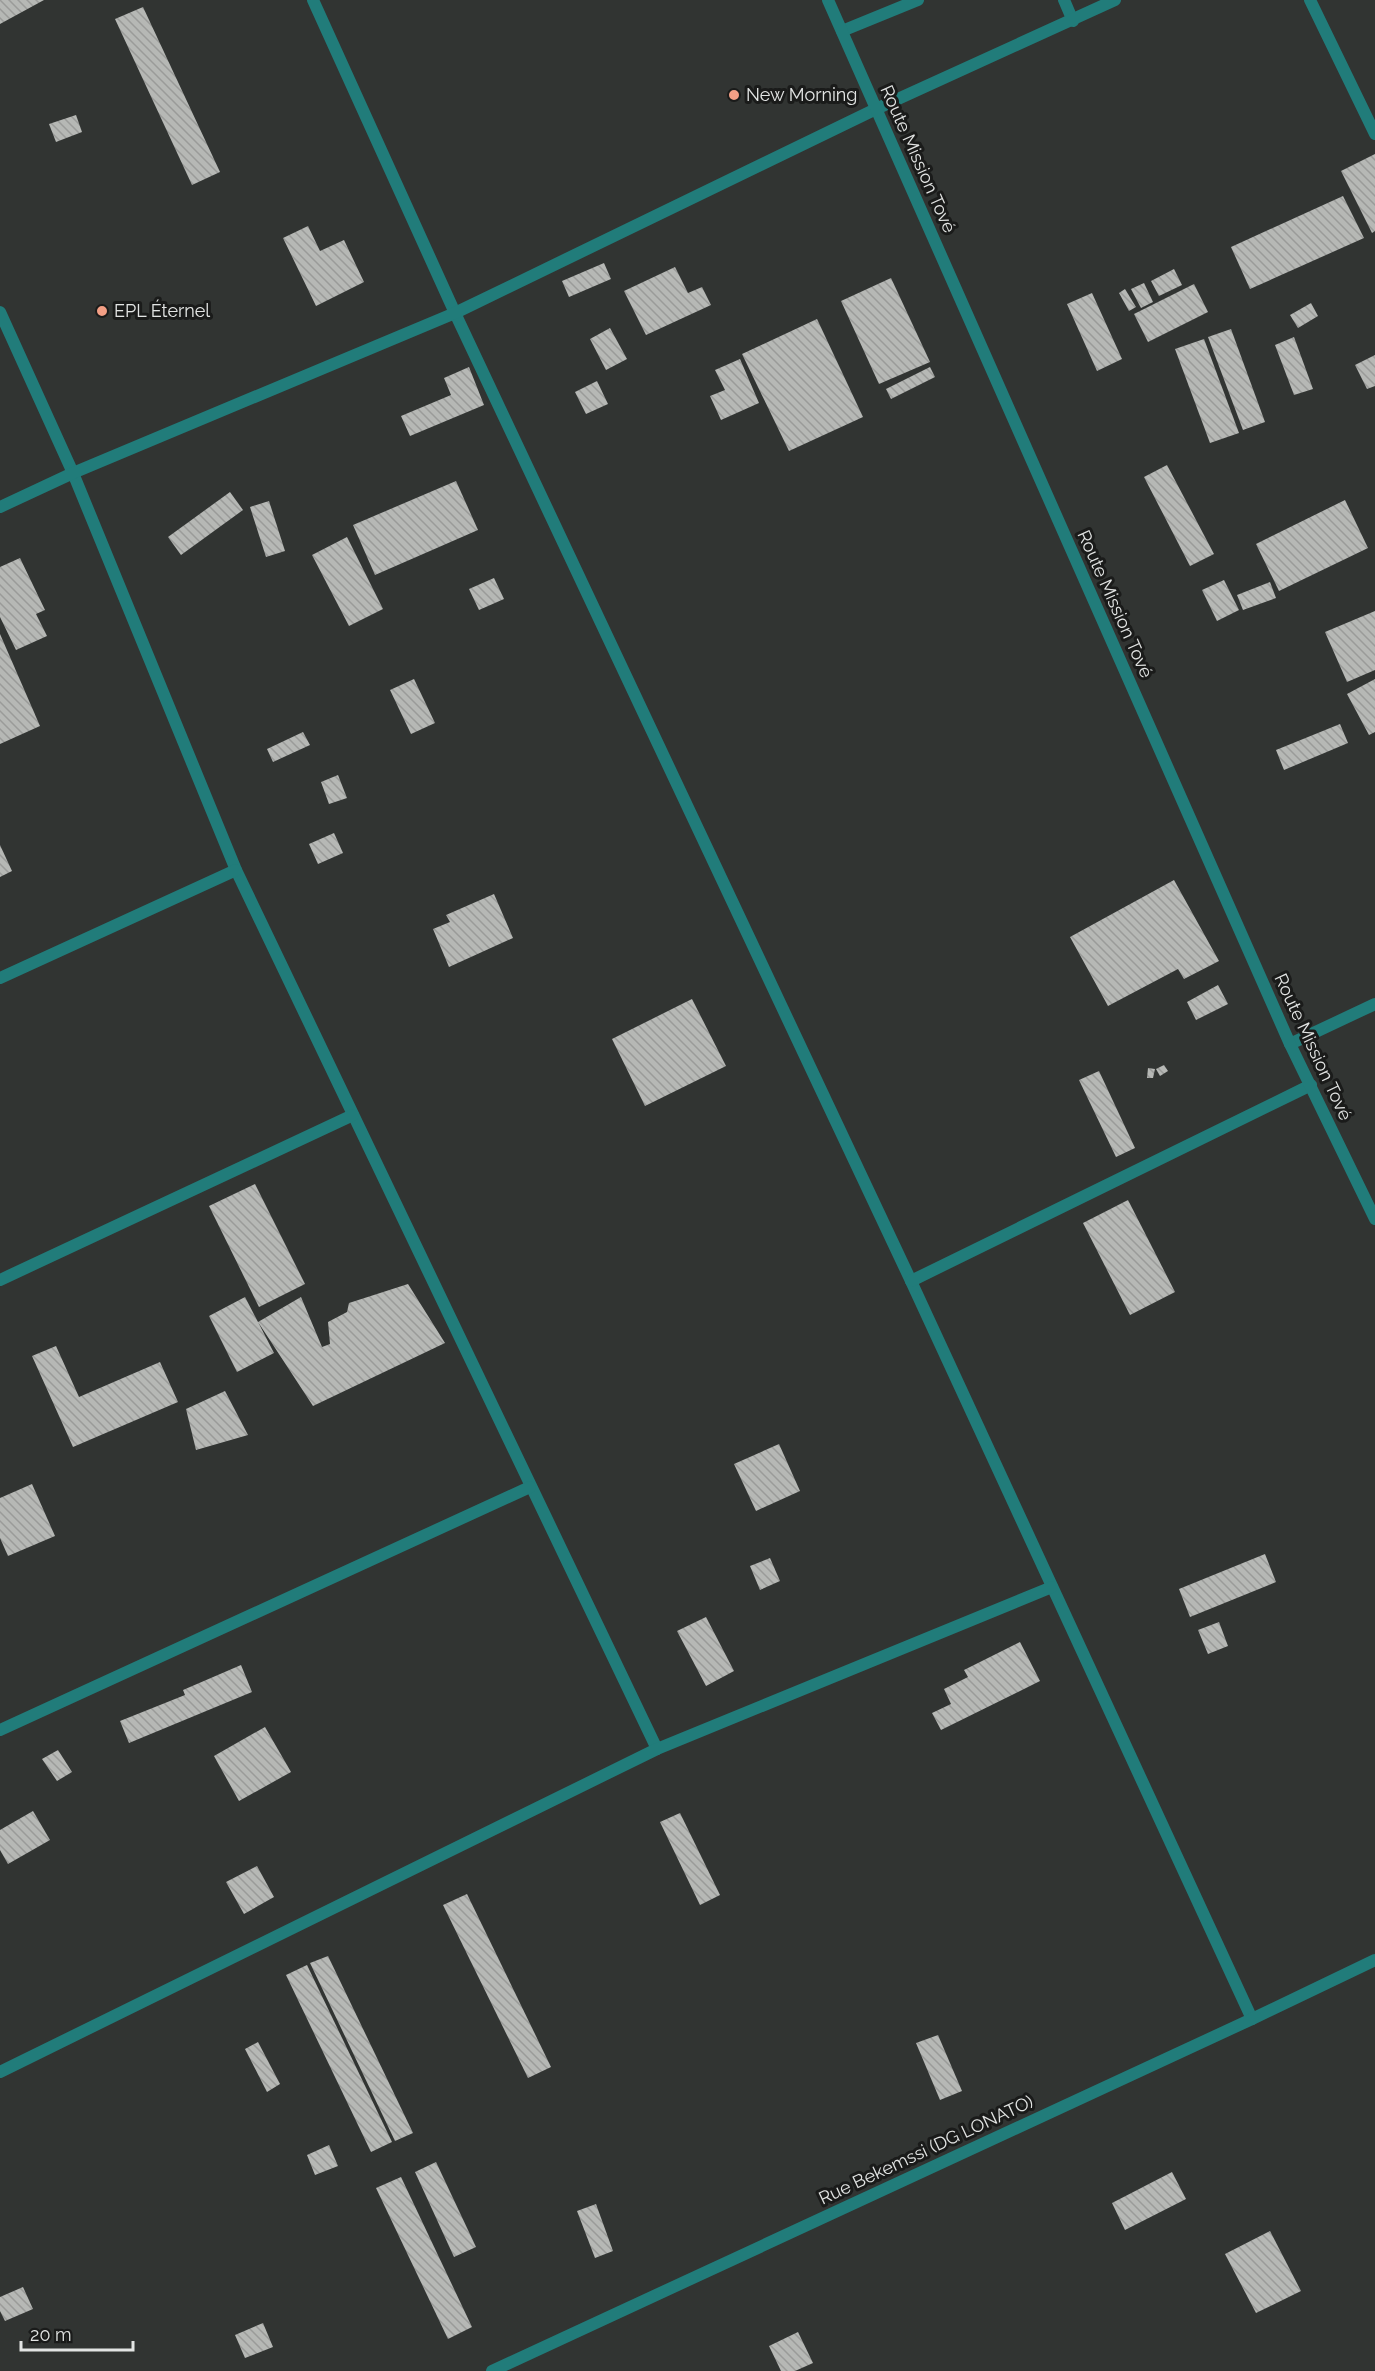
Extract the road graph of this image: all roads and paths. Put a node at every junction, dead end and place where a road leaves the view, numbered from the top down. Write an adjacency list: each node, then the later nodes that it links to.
1 (313, 0): 12 (street)
2 (828, 0): 8 (street, Route Mission Tové)
3 (918, 0): 8 (street)
4 (1064, 0): 7 (street)
5 (1115, 0): 7 (street)
6 (1310, 0): 10 (street)
7 (1073, 21): 9 (street)
8 (842, 31): 9 (street, Route Mission Tové)
9 (876, 109): 12 (street); 18 (street, Route Mission Tové)
10 (1375, 134)
11 (0, 312): 13 (street)
12 (454, 313): 13 (street); 23 (street)
13 (73, 473): 14 (street); 15 (street)
14 (0, 507)
15 (236, 870): 16 (street); 20 (street)
16 (0, 978)
17 (1375, 1004): 18 (street)
18 (1290, 1044): 19 (street, Route Mission Tové)
19 (1311, 1085): 21 (street, Route Mission Tové); 23 (street)
20 (353, 1115): 22 (street); 24 (street)
21 (1375, 1219)
22 (0, 1280)
23 (911, 1281): 25 (street)
24 (530, 1487): 26 (street); 27 (street)
25 (1052, 1587): 27 (street); 29 (street)
26 (0, 1730)
27 (657, 1749): 30 (street)
28 (1375, 1960): 29 (street, Rue Bekemssi (DG LONATO))
29 (1252, 2019): 31 (street, Rue Bekemssi (DG LONATO))
30 (0, 2072)
31 (492, 2371)

